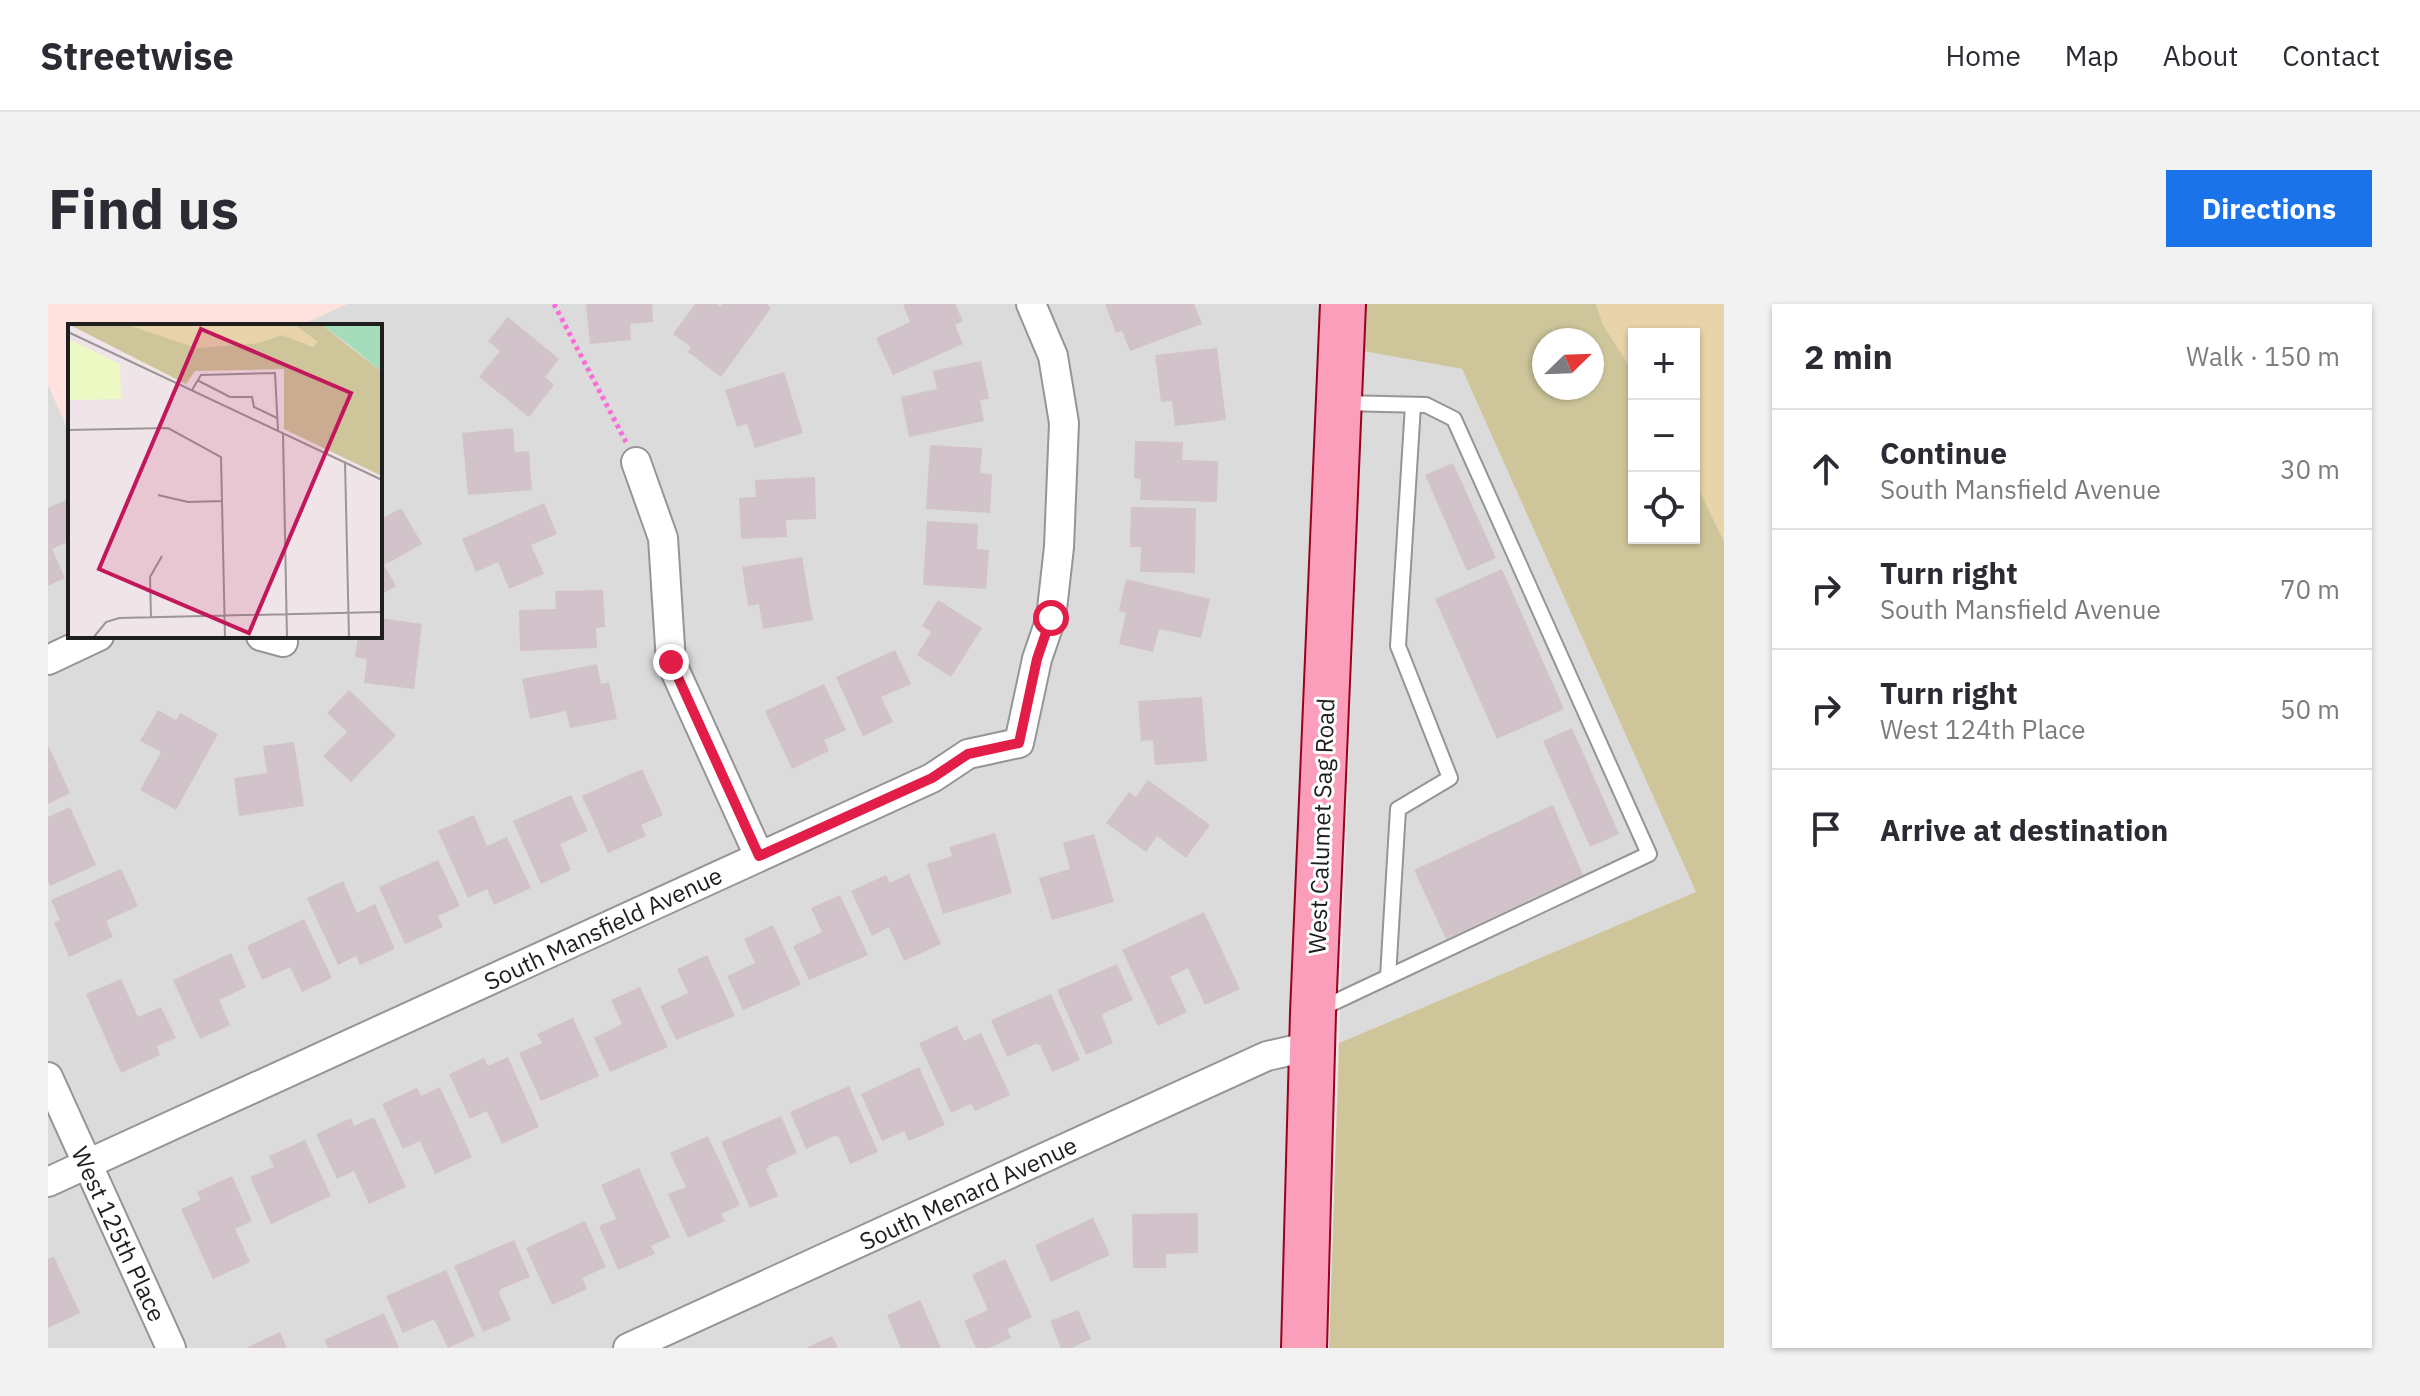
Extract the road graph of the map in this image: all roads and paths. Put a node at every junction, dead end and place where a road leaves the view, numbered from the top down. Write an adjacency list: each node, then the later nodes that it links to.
1 (554, 304): 6 (path)
2 (1031, 304): 9 (street, South Mansfield Avenue)
3 (1343, 304): 4 (main road, West Calumet Sag Road)
4 (1339, 403): 5 (lane); 11 (main road, West Calumet Sag Road)
5 (1413, 405): 10 (lane); 10 (lane)
6 (636, 462): 9 (street)
7 (95, 638): 8 (street)
8 (48, 660)
9 (759, 856): 13 (street, South Mansfield Avenue)
10 (1388, 977): 11 (lane)
11 (1312, 1030): 16 (street, South Menard Avenue); 17 (main road, West Calumet Sag Road)
12 (48, 1077): 13 (street, West 125th Place)
13 (87, 1164): 14 (street, South Mansfield Avenue); 15 (street, West 125th Place)
14 (48, 1182)
15 (171, 1348)
16 (628, 1348)
17 (1304, 1348)

